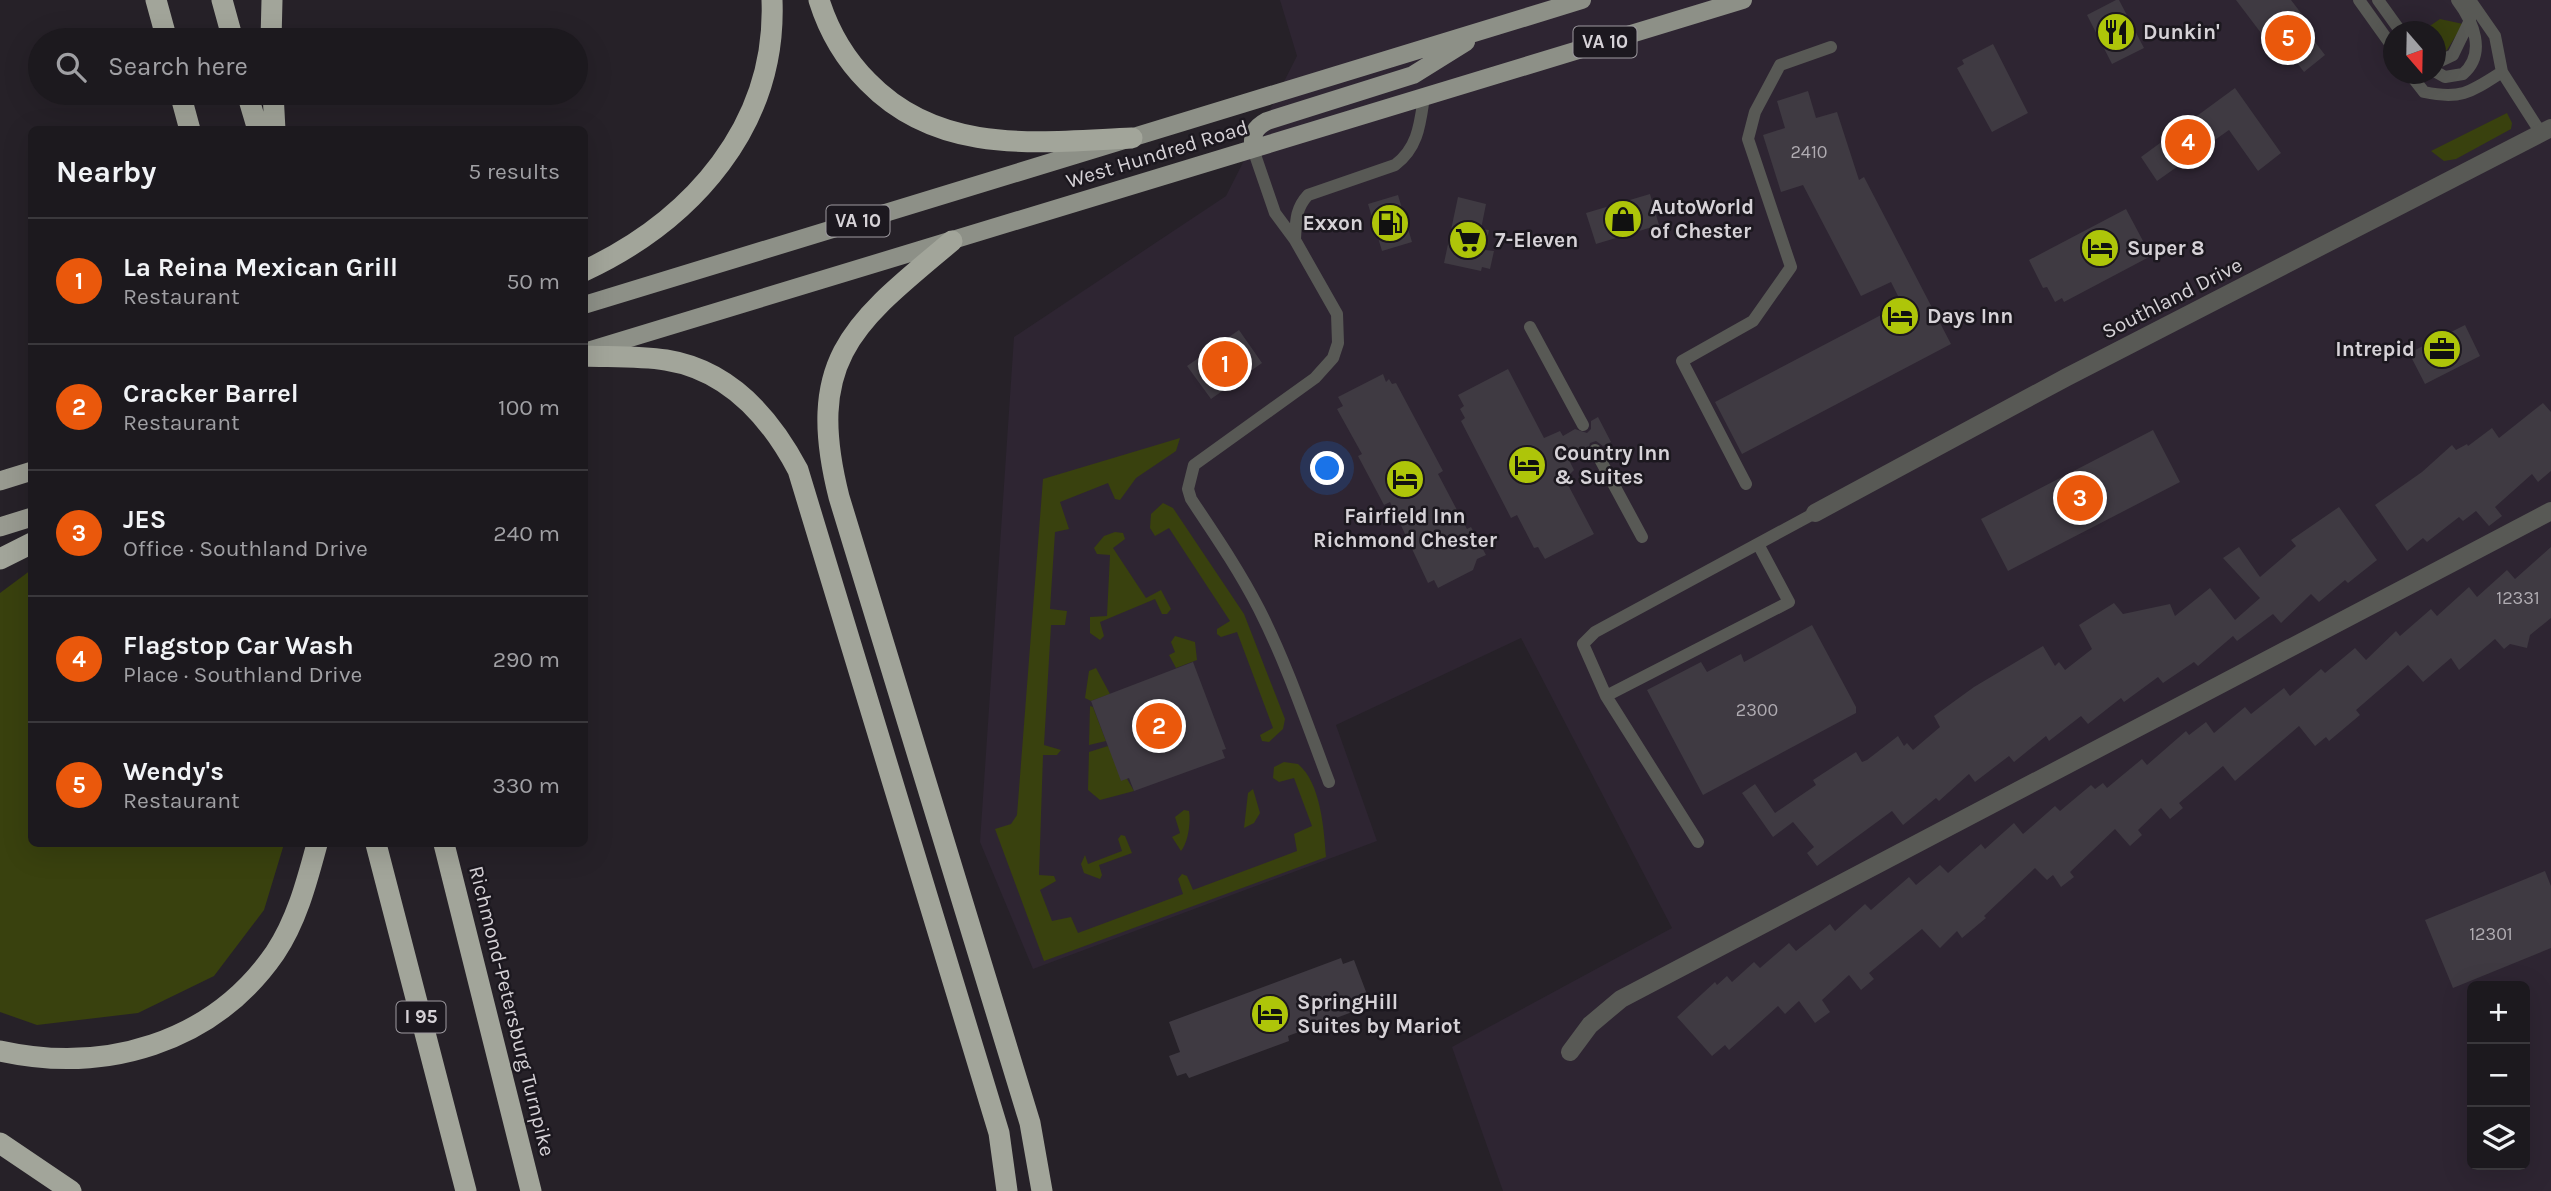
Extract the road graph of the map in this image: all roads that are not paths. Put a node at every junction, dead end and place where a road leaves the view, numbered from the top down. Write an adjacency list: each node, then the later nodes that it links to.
1 (156, 0): 16 (highway)
2 (222, 0): 17 (highway)
3 (272, 0): 18 (highway)
4 (772, 0): 38 (highway)
5 (819, 0): 34 (highway)
6 (1582, 0): 19 (main road, West Hundred Road / VA 10)
7 (1731, 0): 13 (main road)
8 (1743, 0): 13 (main road, West Hundred Road / VA 10)
9 (2359, 0): 20 (lane)
10 (2378, 0): 15 (lane)
11 (2457, 0): 14 (lane)
12 (2470, 0): 23 (lane)
13 (1714, 9): 26 (main road, West Hundred Road / VA 10)
14 (2470, 20): 22 (lane); 24 (lane)
15 (2392, 21)
16 (164, 28)
17 (230, 28)
18 (271, 28)
19 (1487, 29): 34 (main road, West Hundred Road / VA 10); 35 (main road)
20 (2383, 35)
21 (1831, 47): 47 (lane)
22 (2446, 58)
23 (2502, 72): 25 (lane); 33 (lane)
24 (2446, 75)
25 (2418, 84)
26 (1424, 97): 35 (main road, West Hundred Road / VA 10); 37 (lane)
27 (183, 105): 30 (highway)
28 (251, 105): 31 (highway)
29 (274, 105): 32 (highway)
30 (189, 126)
31 (257, 126)
32 (275, 126)
33 (2546, 130): 49 (street, Southland Drive)
34 (1132, 138): 39 (main road, West Hundred Road / VA 10)
35 (1253, 149): 36 (main road, West Hundred Road / VA 10); 37 (lane)
36 (951, 240): 41 (main road, West Hundred Road / VA 10); 69 (highway)
37 (1296, 240): 57 (lane)
38 (588, 269)
39 (588, 303)
40 (1530, 327): 43 (lane)
41 (588, 353)
42 (588, 354): 68 (highway)
43 (1583, 425)
44 (1595, 450): 52 (lane)
45 (28, 472): 46 (highway)
46 (0, 481)
47 (1746, 484)
48 (2551, 511): 63 (street)
49 (1815, 513): 53 (lane)
50 (28, 518): 51 (highway)
51 (0, 527)
52 (1642, 537)
53 (1758, 544): 56 (lane); 56 (lane)
54 (28, 545): 55 (highway)
55 (0, 559)
56 (1606, 696): 58 (lane)
57 (1329, 782)
58 (1698, 842)
59 (316, 847): 62 (highway)
60 (377, 847): 67 (highway, I 95)
61 (445, 847): 65 (highway, Richmond-Petersburg Turnpike)
62 (0, 1051)
63 (1570, 1052)
64 (0, 1143): 66 (highway)
65 (531, 1186)
66 (71, 1191)
67 (466, 1191)
68 (1007, 1191)
69 (1042, 1191)

